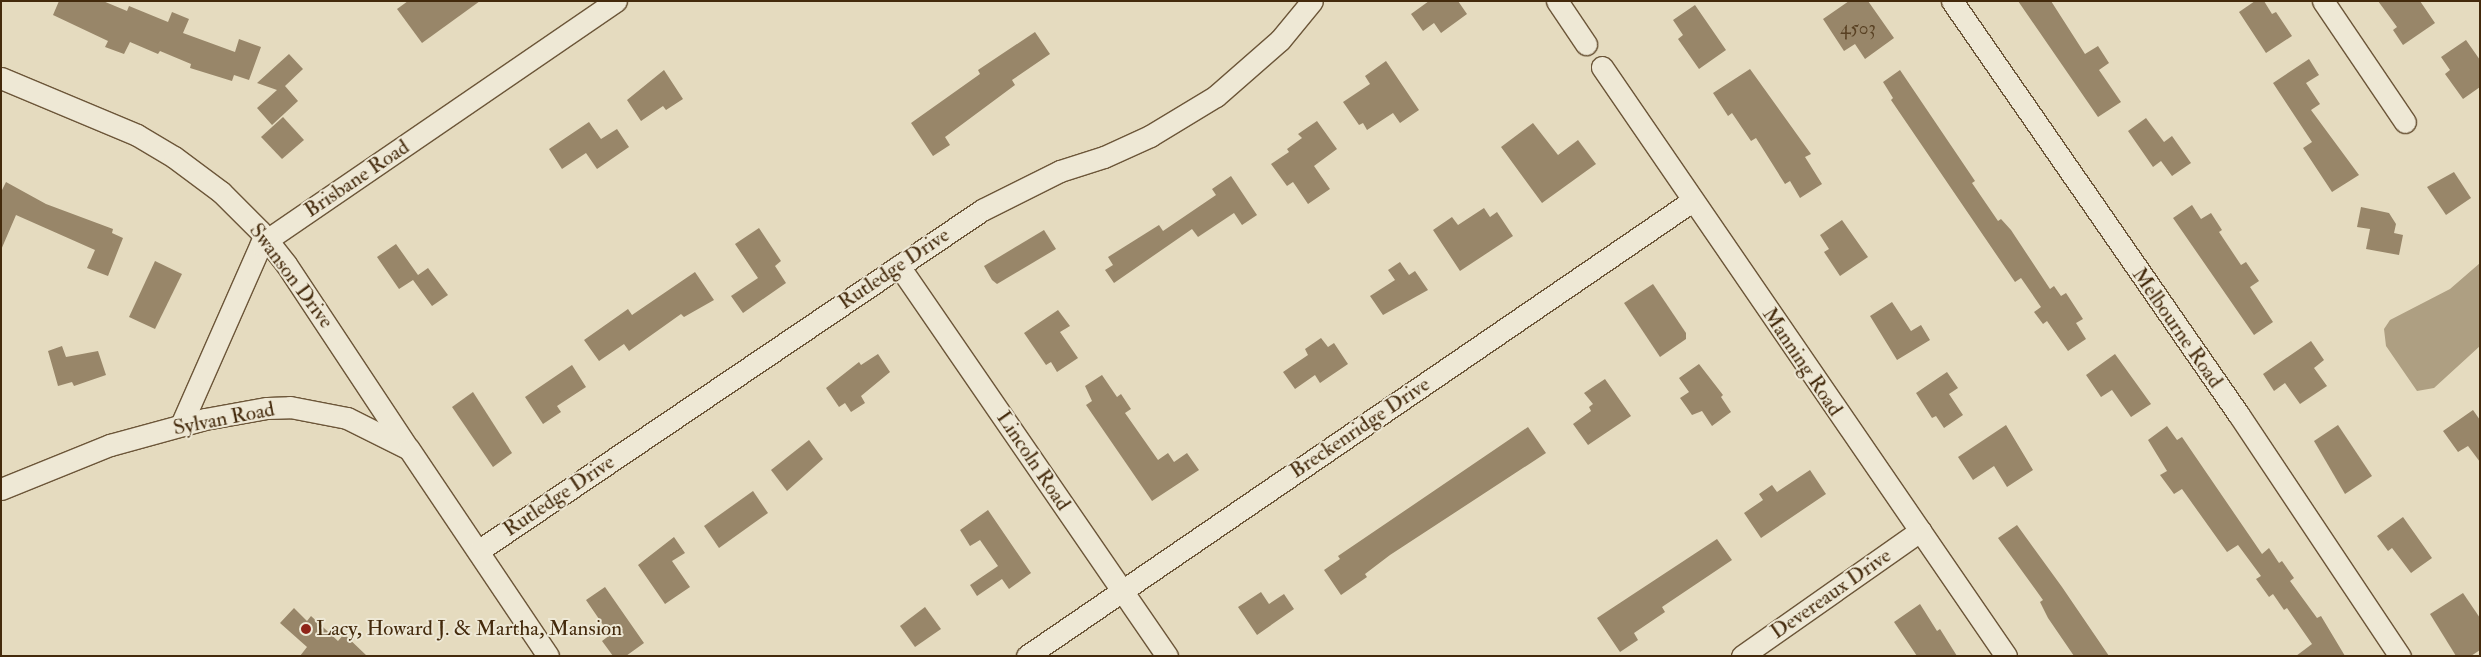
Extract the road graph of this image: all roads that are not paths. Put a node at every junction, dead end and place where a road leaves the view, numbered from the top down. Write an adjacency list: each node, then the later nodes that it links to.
1 (616, 1): 11 (street, Brisbane Road)
2 (1312, 1): 12 (street, Rutledge Drive)
3 (1557, 1): 6 (street)
4 (1952, 1): 24 (street, Melbourne Road)
5 (2323, 1): 9 (street)
6 (1586, 44)
7 (1602, 67): 10 (street, Manning Road)
8 (1, 78): 11 (street, Swanson Drive)
9 (2405, 122)
10 (1692, 201): 16 (street, Manning Road); 18 (street, Breckenridge Drive)
11 (268, 240): 13 (street, Brisbane Road); 14 (street, Swanson Drive)
12 (899, 266): 17 (street, Rutledge Drive); 18 (street, Lincoln Road)
13 (181, 425): 14 (street, Sylvan Road); 15 (street, Sylvan Road)
14 (409, 449): 17 (street, Sylvan Road)
15 (1, 489)
16 (1920, 531): 22 (street, Devereaux Drive); 23 (street, Manning Road)
17 (478, 551): 19 (street, Sylvan Road)
18 (1122, 591): 20 (street, Breckenridge Drive); 21 (street, Lincoln Road)
19 (548, 656)
20 (1027, 656)
21 (1167, 656)
22 (1742, 656)
23 (2006, 656)
24 (2400, 656)

